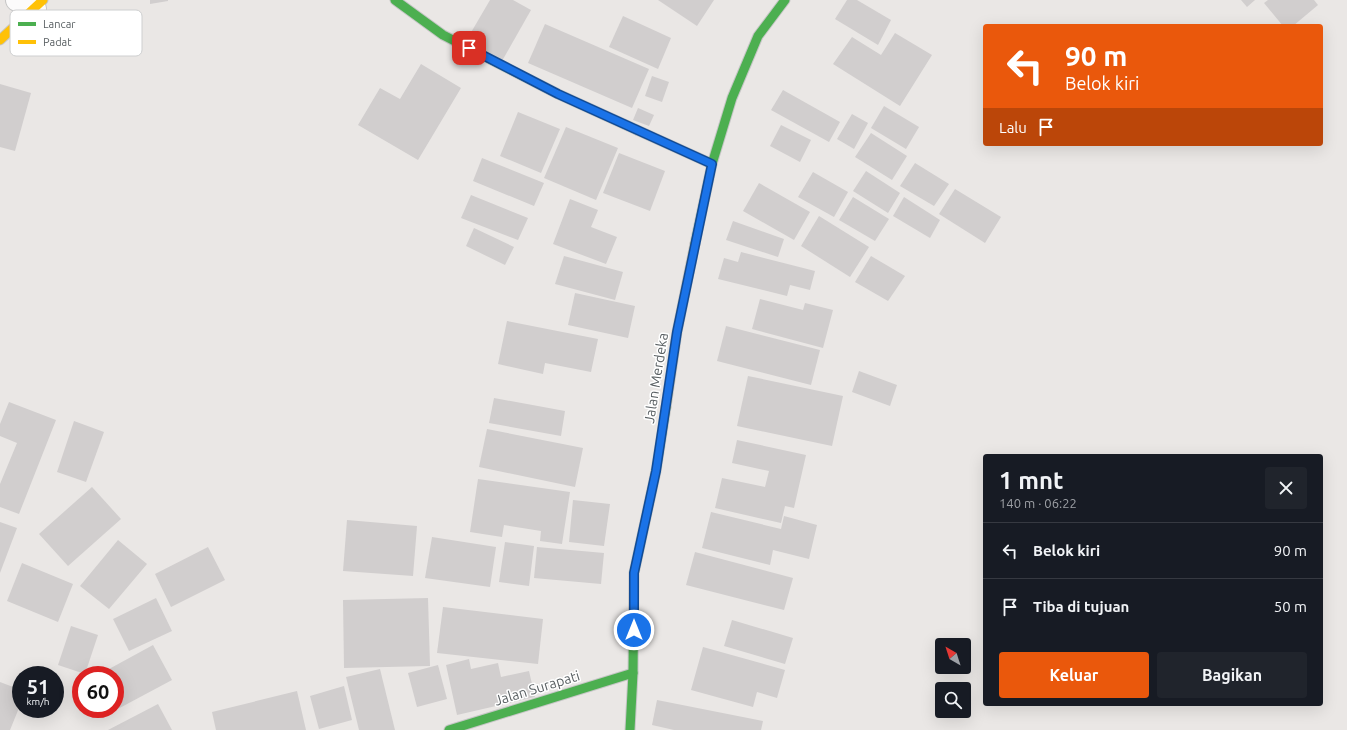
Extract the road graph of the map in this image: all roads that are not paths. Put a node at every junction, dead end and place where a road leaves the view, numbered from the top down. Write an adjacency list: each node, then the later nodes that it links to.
1 (395, 0): 5 (main road)
2 (785, 0): 5 (main road, Jalan Merdeka)
3 (10, 30): 4 (main road)
4 (0, 40)
5 (712, 164): 6 (main road, Jalan Merdeka)
6 (633, 673): 7 (main road, Jalan Surapati); 8 (main road, Jalan Merdeka)
7 (449, 730)
8 (630, 730)

